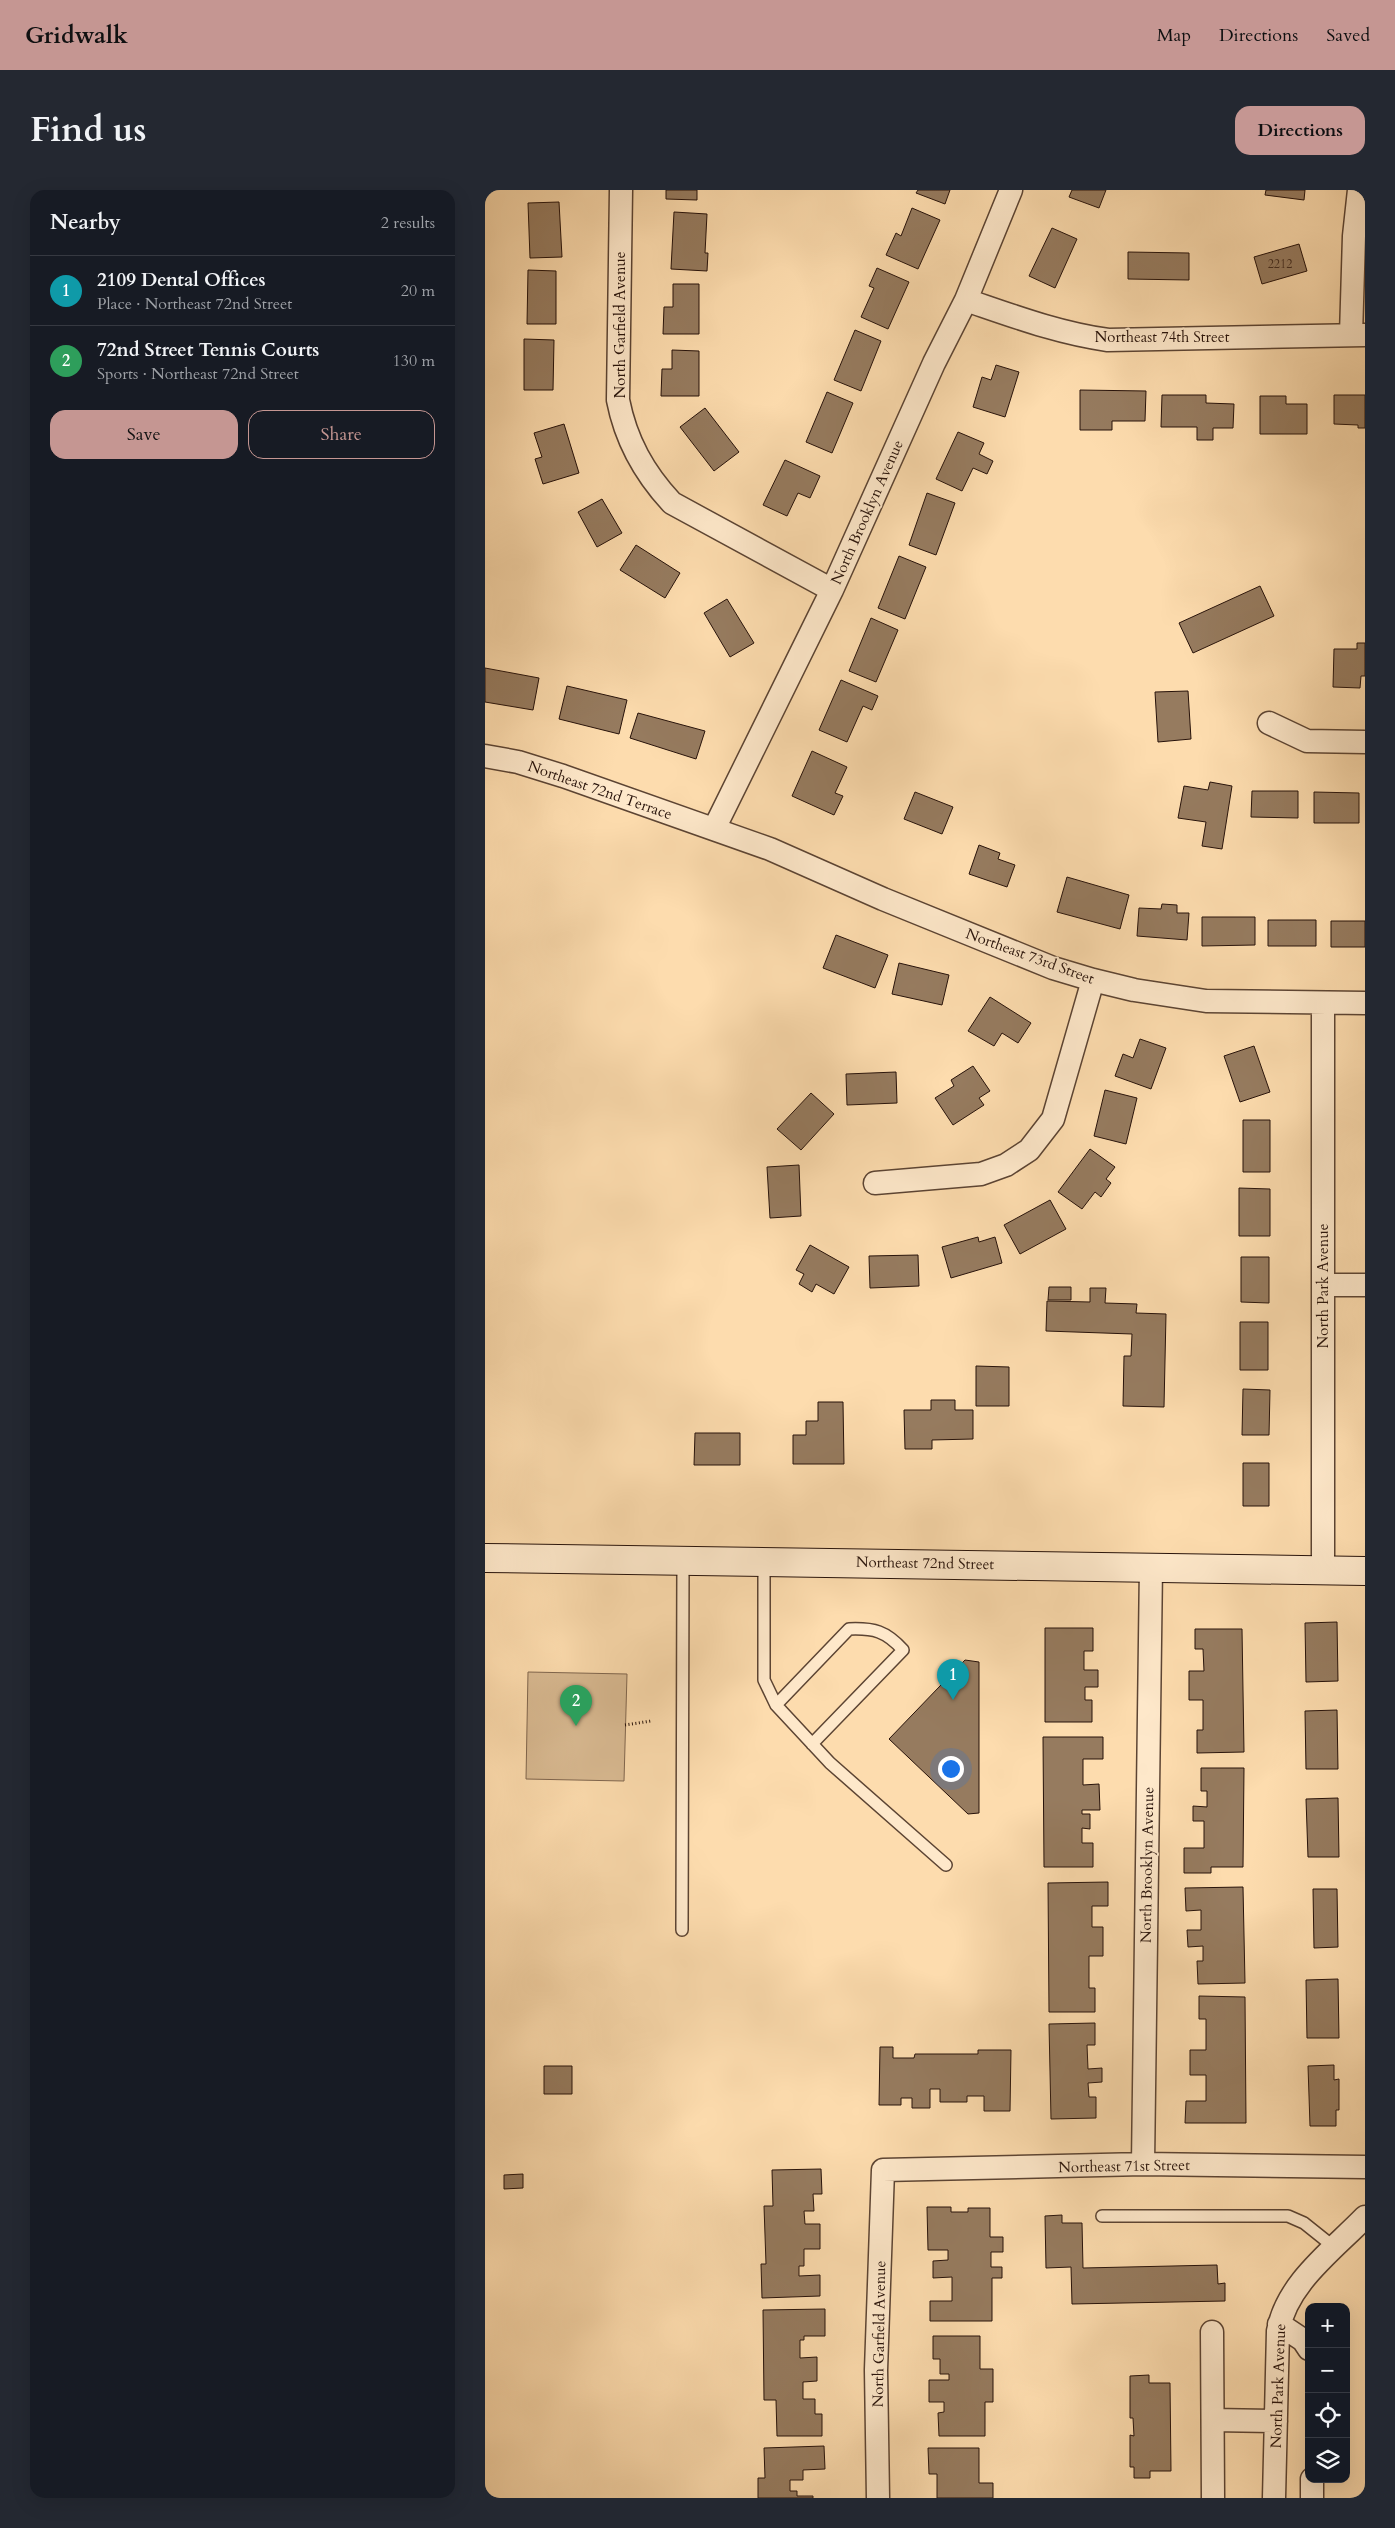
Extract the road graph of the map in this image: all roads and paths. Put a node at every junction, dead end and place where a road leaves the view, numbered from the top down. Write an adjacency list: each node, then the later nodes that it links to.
1 (621, 190): 6 (street, North Garfield Avenue)
2 (1011, 190): 4 (street, North Brooklyn Avenue)
3 (1359, 190): 5 (street)
4 (966, 300): 5 (street, Northeast 74th Street); 6 (street, North Brooklyn Avenue)
5 (1358, 335)
6 (832, 590): 10 (street, North Brooklyn Avenue)
7 (1269, 723): 8 (street)
8 (1365, 742)
9 (485, 756): 10 (street, Northeast 72nd Terrace)
10 (714, 830): 11 (street, Northeast 73rd Street)
11 (1093, 980): 12 (street, Northeast 73rd Street); 14 (street)
12 (1323, 1003): 13 (street, Northeast 73rd Street); 15 (street, North Park Avenue)
13 (1365, 1003)
14 (875, 1183)
15 (1323, 1285): 16 (street); 21 (street, North Park Avenue)
16 (1365, 1285)
17 (485, 1558): 18 (main road, Northeast 72nd Street)
18 (683, 1560): 19 (main road, Northeast 72nd Street); 28 (lane)
19 (764, 1562): 20 (main road, Northeast 72nd Street); 23 (lane)
20 (1151, 1566): 21 (main road, Northeast 72nd Street); 29 (street, North Brooklyn Avenue)
21 (1323, 1570): 22 (main road, Northeast 72nd Street)
22 (1365, 1571)
23 (776, 1705): 26 (lane); 26 (lane)
24 (651, 1721): 25 (path)
25 (625, 1725)
26 (812, 1744): 27 (lane)
27 (946, 1865)
28 (682, 1930)
29 (1143, 2164): 30 (street, Northeast 71st Street); 31 (street, Northeast 71st Street)
30 (1365, 2167)
31 (883, 2170): 41 (street, North Garfield Avenue)
32 (1102, 2216): 34 (lane)
33 (1365, 2217): 34 (street, North Park Avenue)
34 (1334, 2247): 35 (street, North Park Avenue)
35 (1279, 2324): 37 (street); 39 (street, North Park Avenue)
36 (1212, 2332): 38 (street)
37 (1308, 2348)
38 (1213, 2420): 39 (street); 42 (street)
39 (1276, 2421): 43 (street, North Park Avenue)
40 (1312, 2483): 44 (street)
41 (878, 2498)
42 (1213, 2498)
43 (1274, 2498)
44 (1312, 2498)

